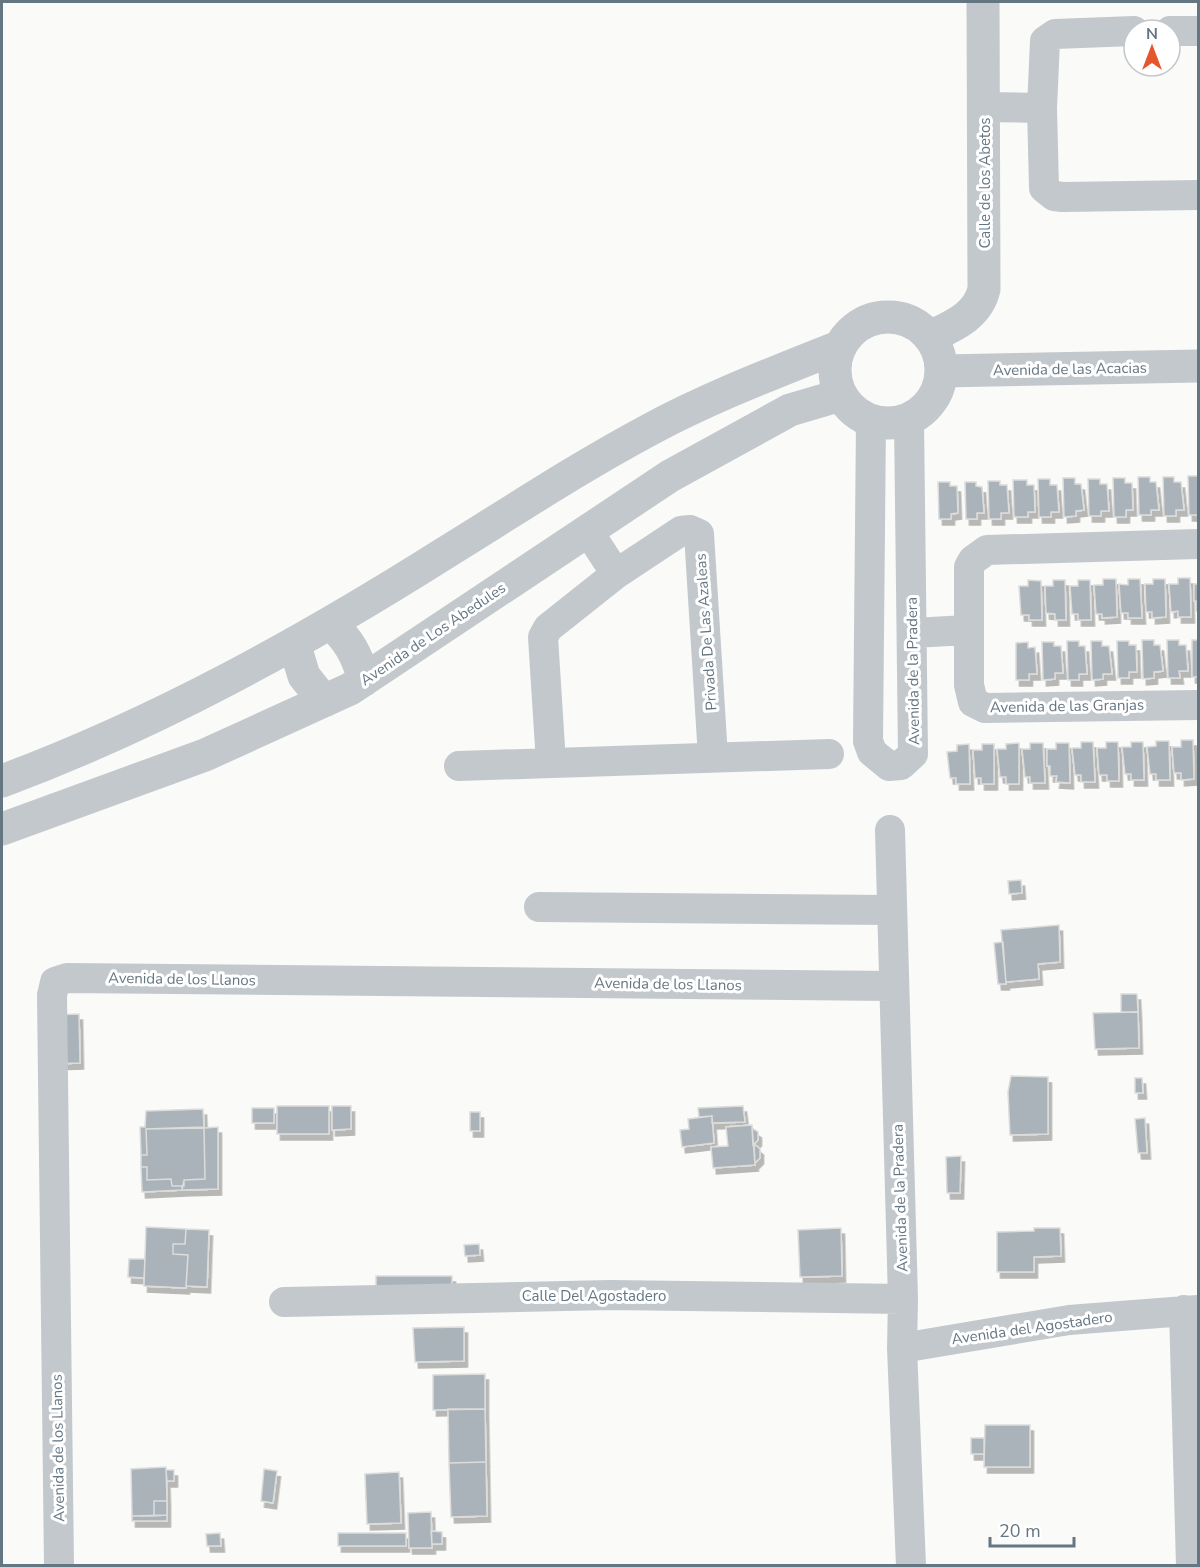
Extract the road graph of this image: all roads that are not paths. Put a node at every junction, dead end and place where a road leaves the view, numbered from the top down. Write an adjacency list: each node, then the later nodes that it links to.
1 (983, 2): 5 (street, Calle de los Abetos)
2 (1182, 31): 3 (street)
3 (1198, 31)
4 (1122, 32): 6 (street)
5 (985, 107): 6 (street); 8 (street, Calle de los Abetos)
6 (1042, 108): 7 (street)
7 (1198, 195)
8 (930, 338): 9 (street); 11 (street)
9 (841, 346): 12 (street); 18 (street)
10 (1198, 366): 11 (street, Avenida de las Acacias)
11 (942, 371): 13 (street)
12 (842, 395): 14 (street); 15 (street, Avenida de Los Abedules)
13 (909, 419): 14 (street); 20 (street, Avenida de la Pradera)
14 (871, 421): 20 (street, Avenida de la Pradera)
15 (588, 531): 17 (street); 22 (street, Avenida de Los Abedules)
16 (1198, 544): 19 (street, Avenida de las Granjas)
17 (616, 574): 26 (street, Privada De Las Azaleas); 27 (street, Privada De Las Azaleas)
18 (330, 623): 21 (street); 22 (street)
19 (968, 630): 20 (street); 24 (street, Avenida de las Granjas)
20 (913, 633)
21 (294, 643): 23 (street); 29 (street)
22 (364, 680): 23 (street, Avenida de Los Abedules)
23 (324, 701): 30 (street, Avenida de Los Abedules)
24 (1198, 705)
25 (829, 754): 26 (street)
26 (713, 757): 27 (street)
27 (551, 763): 28 (street)
28 (459, 766)
29 (2, 781)
30 (2, 829)
31 (890, 830): 33 (street, Avenida de la Pradera)
32 (539, 907): 33 (street)
33 (891, 910): 34 (street, Avenida de la Pradera)
34 (893, 986): 35 (street, Avenida de la Pradera); 39 (street, Avenida de los Llanos)
35 (903, 1299): 36 (street, Calle Del Agostadero); 38 (street, Avenida de la Pradera)
36 (284, 1302)
37 (1191, 1310): 38 (street, Avenida del Agostadero); 41 (street)
38 (902, 1348): 40 (street, Avenida de la Pradera)
39 (59, 1566)
40 (911, 1566)
41 (1191, 1566)

